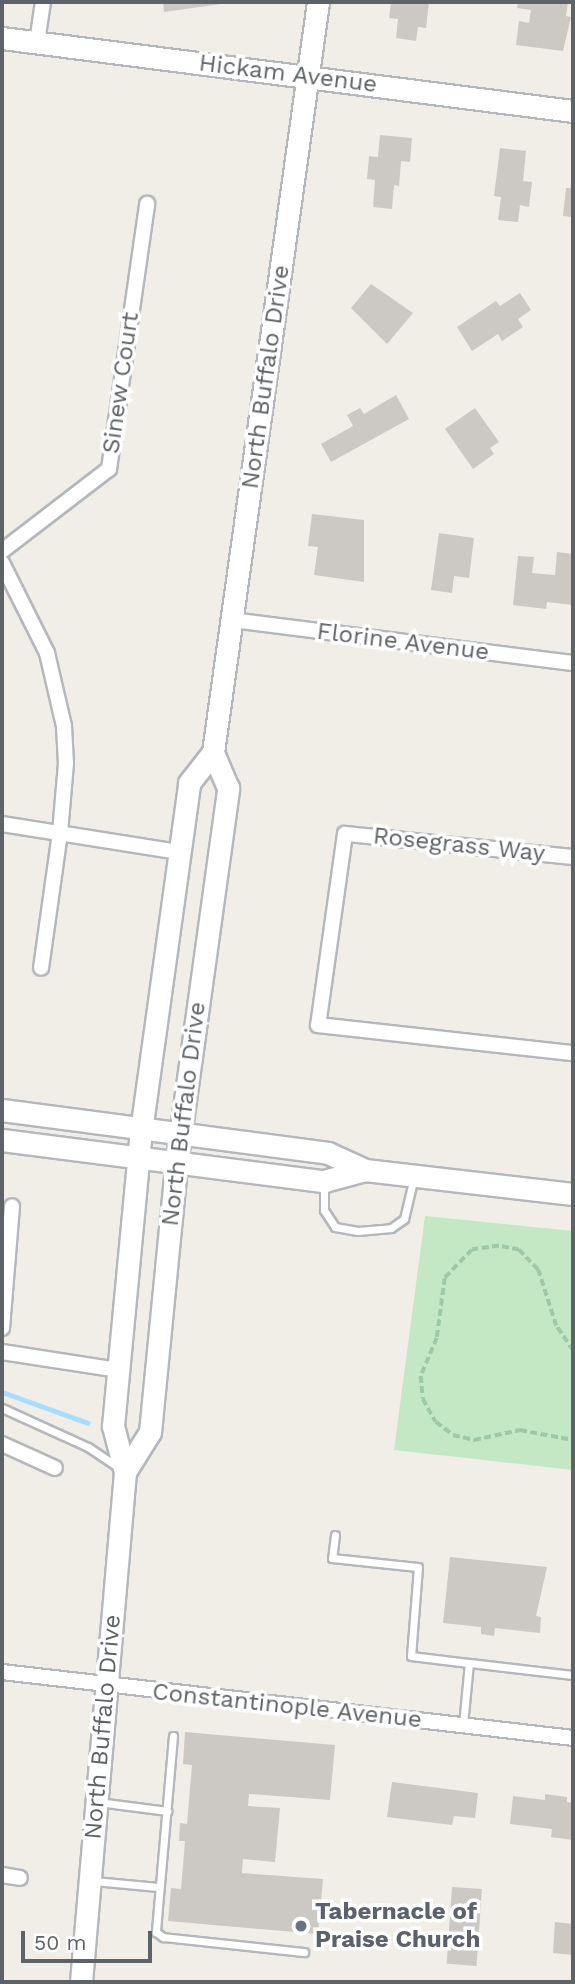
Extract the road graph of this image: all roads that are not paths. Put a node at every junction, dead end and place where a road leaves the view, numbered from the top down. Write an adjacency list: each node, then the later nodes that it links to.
1 (43, 2): 4 (street)
2 (318, 2): 5 (main road, North Buffalo Drive)
3 (2, 38): 4 (main road, Hickam Avenue)
4 (37, 42): 5 (main road, Hickam Avenue)
5 (307, 76): 6 (main road, Hickam Avenue); 10 (main road, North Buffalo Drive)
6 (573, 111)
7 (147, 204): 8 (street, Sinew Court)
8 (2, 551)
9 (2, 563): 14 (street)
10 (232, 620): 11 (street, Florine Avenue); 12 (main road, North Buffalo Drive)
11 (573, 663)
12 (213, 752): 15 (main road, North Buffalo Drive); 21 (main road, North Buffalo Drive)
13 (2, 824): 14 (street)
14 (60, 832): 15 (street); 17 (street)
15 (179, 852): 20 (main road, North Buffalo Drive)
16 (573, 857): 18 (street, Rosegrass Way)
17 (41, 968)
18 (573, 1053)
19 (2, 1110): 20 (main road)
20 (141, 1131): 21 (main road); 23 (main road, North Buffalo Drive)
21 (180, 1136): 24 (main road, North Buffalo Drive); 25 (main road)
22 (2, 1140): 23 (main road)
23 (138, 1161): 24 (main road); 32 (main road, North Buffalo Drive)
24 (176, 1165): 27 (main road); 36 (main road, North Buffalo Drive)
25 (365, 1170): 26 (main road); 27 (main road)
26 (415, 1176): 27 (lane); 28 (main road)
27 (324, 1181)
28 (573, 1194)
29 (12, 1206): 30 (street)
30 (2, 1328)
31 (2, 1352): 32 (street)
32 (118, 1370): 36 (main road, North Buffalo Drive)
33 (2, 1408): 36 (lane)
34 (2, 1444): 35 (street)
35 (55, 1468)
36 (125, 1472): 41 (main road, North Buffalo Drive)
37 (335, 1535): 38 (lane)
38 (469, 1663): 40 (lane); 42 (lane)
39 (2, 1672): 41 (street, Constantinople Avenue)
40 (573, 1675)
41 (106, 1686): 42 (street, Constantinople Avenue); 45 (main road, North Buffalo Drive)
42 (463, 1725): 44 (street, Constantinople Avenue)
43 (173, 1736): 46 (lane)
44 (573, 1738)
45 (96, 1802): 46 (lane); 49 (main road, North Buffalo Drive)
46 (166, 1811): 50 (lane)
47 (2, 1875): 48 (street)
48 (20, 1878)
49 (89, 1881): 50 (lane); 52 (main road, North Buffalo Drive)
50 (158, 1887): 51 (lane)
51 (304, 1952)
52 (81, 1982)

